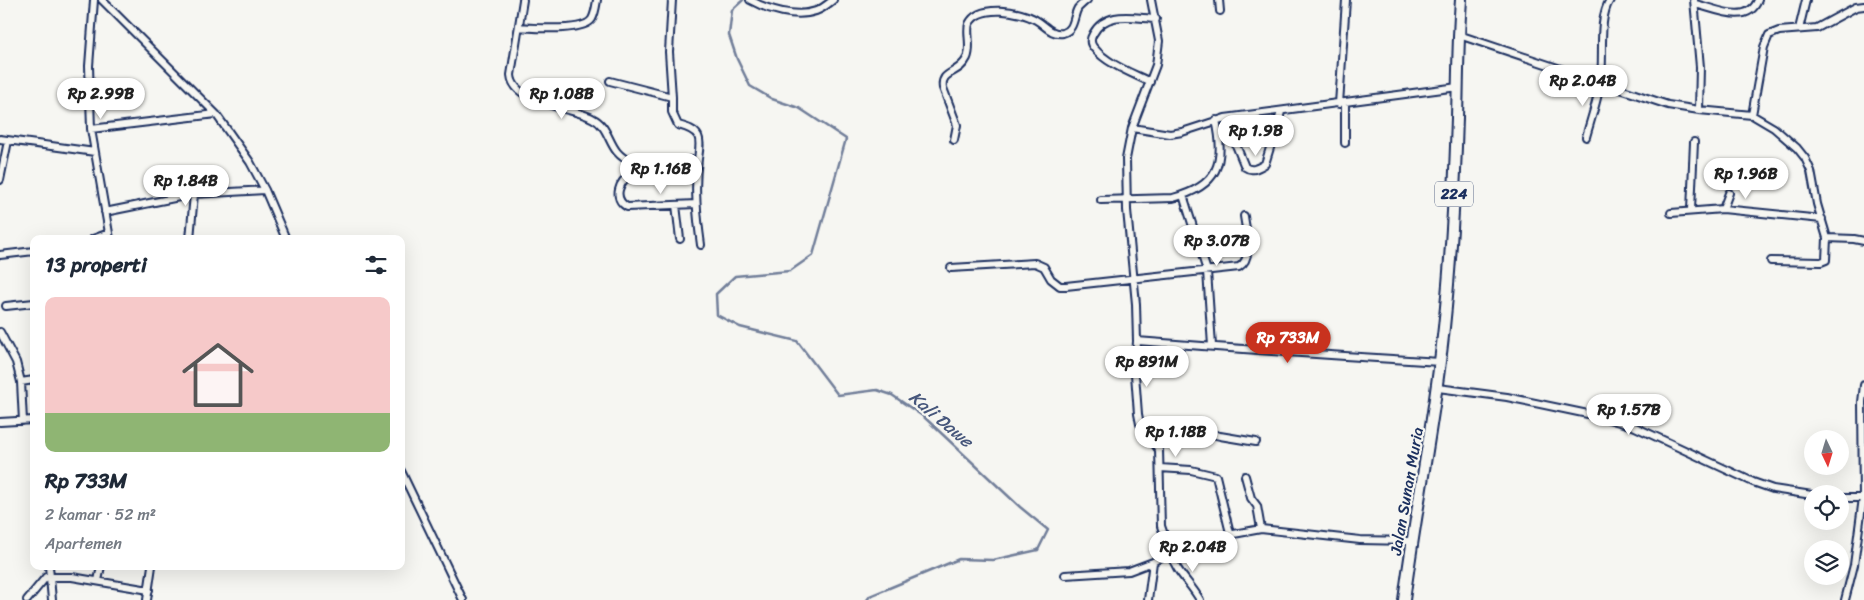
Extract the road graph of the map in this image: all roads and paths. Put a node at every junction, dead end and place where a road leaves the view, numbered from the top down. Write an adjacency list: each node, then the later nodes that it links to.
1 (94, 0): 36 (street)
2 (102, 0): 31 (street)
3 (523, 0): 20 (street)
4 (597, 0): 20 (street)
5 (672, 0): 27 (street)
6 (833, 0): 15 (street)
7 (1087, 0): 39 (street)
8 (1151, 0): 19 (street)
9 (1219, 0): 18 (street)
10 (1346, 0): 28 (street)
11 (1461, 0): 22 (main road, 224)
12 (1610, 0): 25 (street)
13 (1758, 0): 16 (street)
14 (1806, 0): 21 (street)
15 (751, 1)
16 (1694, 2): 29 (street)
17 (1864, 6): 21 (street)
18 (1220, 11)
19 (1156, 19): 24 (street); 24 (street)
20 (520, 27): 44 (street)
21 (1799, 29): 32 (street)
22 (1459, 35): 25 (street); 26 (main road, 224)
23 (610, 81): 27 (street)
24 (1150, 82): 35 (street)
25 (1600, 83): 29 (street); 37 (street)
26 (1458, 87): 28 (street); 79 (main road, 224)
27 (672, 97): 44 (street)
28 (1342, 103): 30 (street); 41 (street)
29 (1699, 110): 32 (street)
30 (1281, 112): 33 (street); 33 (street)
31 (216, 114): 36 (street); 47 (street)
32 (1752, 115): 60 (street)
33 (1225, 118): 34 (street)
34 (1216, 120): 35 (street); 50 (street)
35 (1132, 128): 52 (street)
36 (91, 129): 43 (street)
37 (1586, 137)
38 (0, 139): 40 (street)
39 (954, 140)
40 (8, 141): 43 (street); 46 (street)
41 (1345, 142)
42 (1694, 142): 56 (street)
43 (95, 152): 57 (street)
44 (698, 160): 45 (street)
45 (696, 174): 53 (street); 54 (street)
46 (0, 180)
47 (265, 190): 49 (street); 63 (street)
48 (1728, 193): 55 (street)
49 (194, 194): 57 (street); 62 (street)
50 (1183, 195): 52 (street); 72 (street)
51 (1101, 200): 52 (street)
52 (1127, 200): 73 (street)
53 (696, 204): 54 (street); 67 (street)
54 (676, 205): 65 (street)
55 (1722, 209): 56 (street); 60 (street)
56 (1691, 210): 58 (street)
57 (105, 212): 61 (street)
58 (1671, 213)
59 (1244, 216): 72 (street)
60 (1822, 219): 64 (street)
61 (109, 235)
62 (190, 235)
63 (284, 235)
64 (1827, 238): 66 (street); 70 (street)
65 (680, 239)
66 (1864, 241)
67 (700, 244)
68 (30, 251): 69 (street)
69 (0, 255)
70 (1770, 261)
71 (951, 268): 73 (street)
72 (1207, 270): 73 (street); 78 (street)
73 (1134, 278): 77 (street)
74 (30, 303): 75 (street)
75 (6, 306)
76 (0, 332): 81 (street)
77 (1137, 342): 78 (street); 87 (street)
78 (1212, 346): 79 (street)
79 (1440, 362): 83 (main road, 224)
80 (30, 381): 81 (street)
81 (21, 382): 84 (street)
82 (1864, 385): 94 (street)
83 (1438, 388): 92 (street); 98 (main road, Jalan Sunan Muria / 224)
84 (23, 420): 85 (street); 86 (street)
85 (30, 420)
86 (2, 422)
87 (1140, 424): 88 (street); 89 (street)
88 (1256, 442)
89 (1160, 468): 97 (street); 99 (street)
90 (1245, 476): 96 (street)
91 (405, 479): 111 (street)
92 (1804, 494)
93 (1849, 498): 94 (street)
94 (1863, 498): 95 (street)
95 (1862, 526): 115 (street)
96 (1260, 529): 97 (street); 98 (street)
97 (1230, 533): 99 (street)
98 (1412, 542): 114 (main road, Jalan Sunan Muria / 224)
99 (1170, 552): 100 (street); 113 (street)
100 (1153, 562): 104 (street); 112 (street)
101 (49, 570): 105 (street)
102 (99, 570): 106 (street)
103 (152, 570): 107 (street)
104 (1065, 575)
105 (50, 577): 106 (street); 108 (street); 109 (street)
106 (98, 581): 107 (street)
107 (149, 590): 110 (street)
108 (27, 600)
109 (52, 600)
110 (147, 600)
111 (463, 600)
112 (1148, 600)
113 (1200, 600)
114 (1404, 600)
115 (1845, 600)

